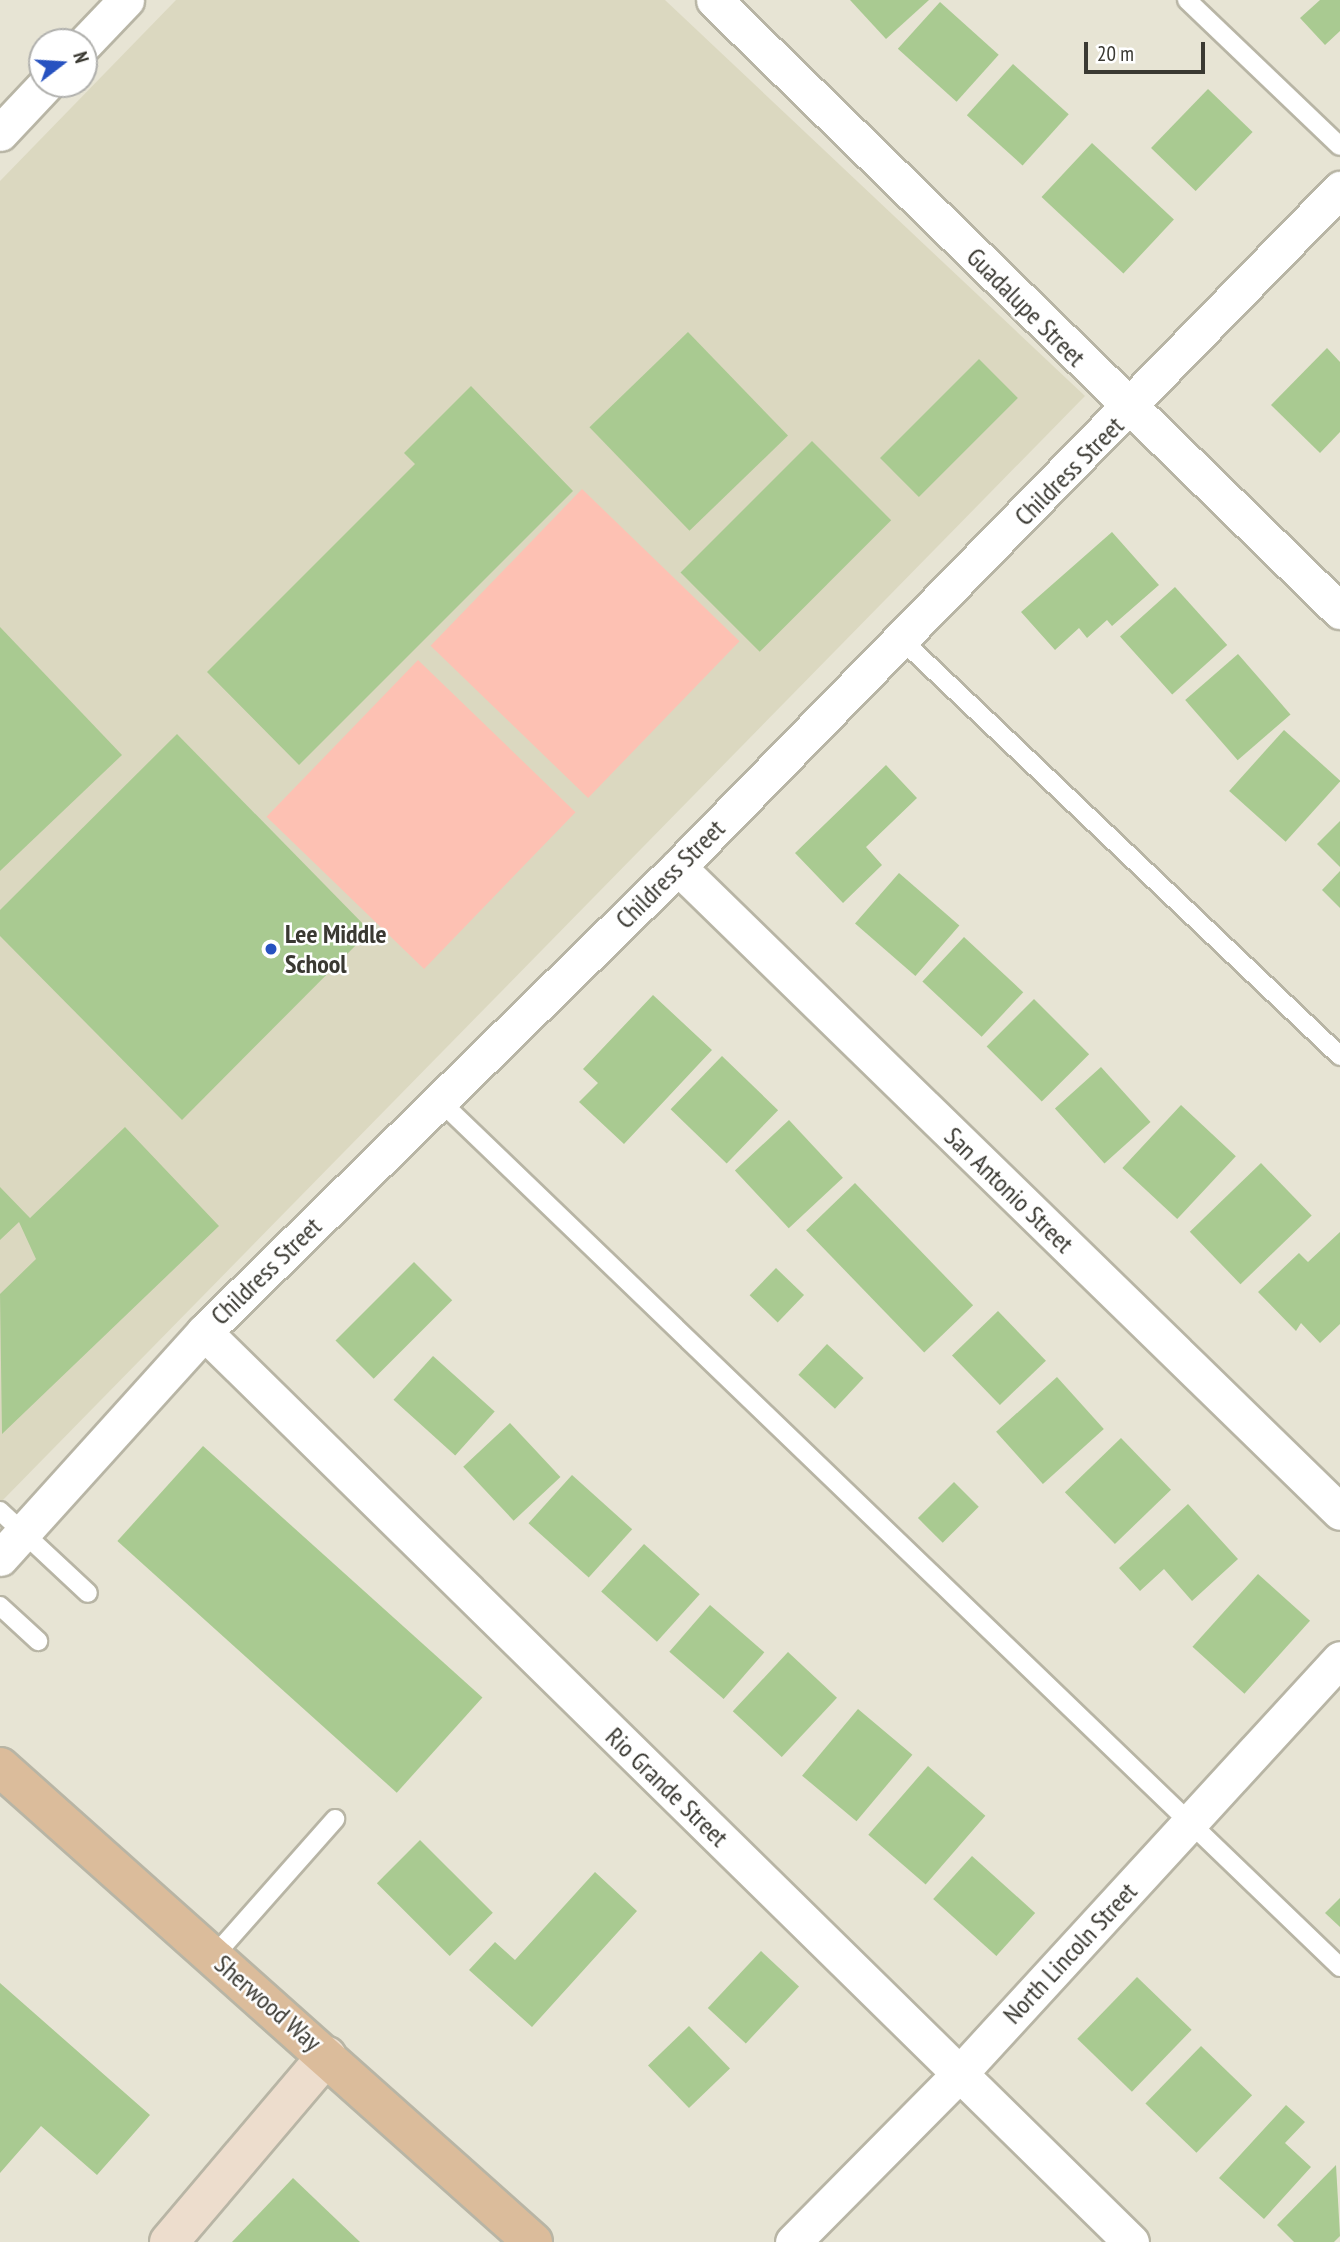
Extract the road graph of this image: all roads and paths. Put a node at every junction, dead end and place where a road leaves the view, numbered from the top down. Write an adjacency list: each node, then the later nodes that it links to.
1 (126, 0): 4 (street)
2 (714, 0): 9 (street, Guadalupe Street)
3 (1187, 0): 7 (lane)
4 (98, 29)
5 (33, 98): 6 (street)
6 (0, 133)
7 (1340, 146)
8 (1340, 189): 9 (street, Childress Street)
9 (1129, 409): 10 (street, Guadalupe Street); 11 (street, Childress Street)
10 (1340, 611)
11 (902, 640): 12 (street, Childress Street); 13 (lane)
12 (678, 867): 14 (street, Childress Street); 16 (street, San Antonio Street)
13 (1340, 1056)
14 (440, 1101): 15 (street, Childress Street); 24 (lane)
15 (204, 1332): 17 (street, Childress Street); 28 (street, Rio Grande Street)
16 (1340, 1512)
17 (8, 1534): 18 (lane)
18 (88, 1593)
19 (0, 1606): 20 (lane)
20 (38, 1641)
21 (1340, 1659): 24 (street, North Lincoln Street)
22 (0, 1767): 25 (main road, Sherwood Way)
23 (335, 1819): 25 (lane)
24 (1190, 1823): 26 (lane); 28 (street, North Lincoln Street)
25 (214, 1956): 27 (main road, Sherwood Way)
26 (1340, 1967)
27 (327, 2056): 29 (street); 30 (main road, Sherwood Way)
28 (959, 2074): 31 (street, North Lincoln Street); 32 (street, Rio Grande Street)
29 (169, 2242)
30 (533, 2242)
31 (793, 2242)
32 (1131, 2242)

